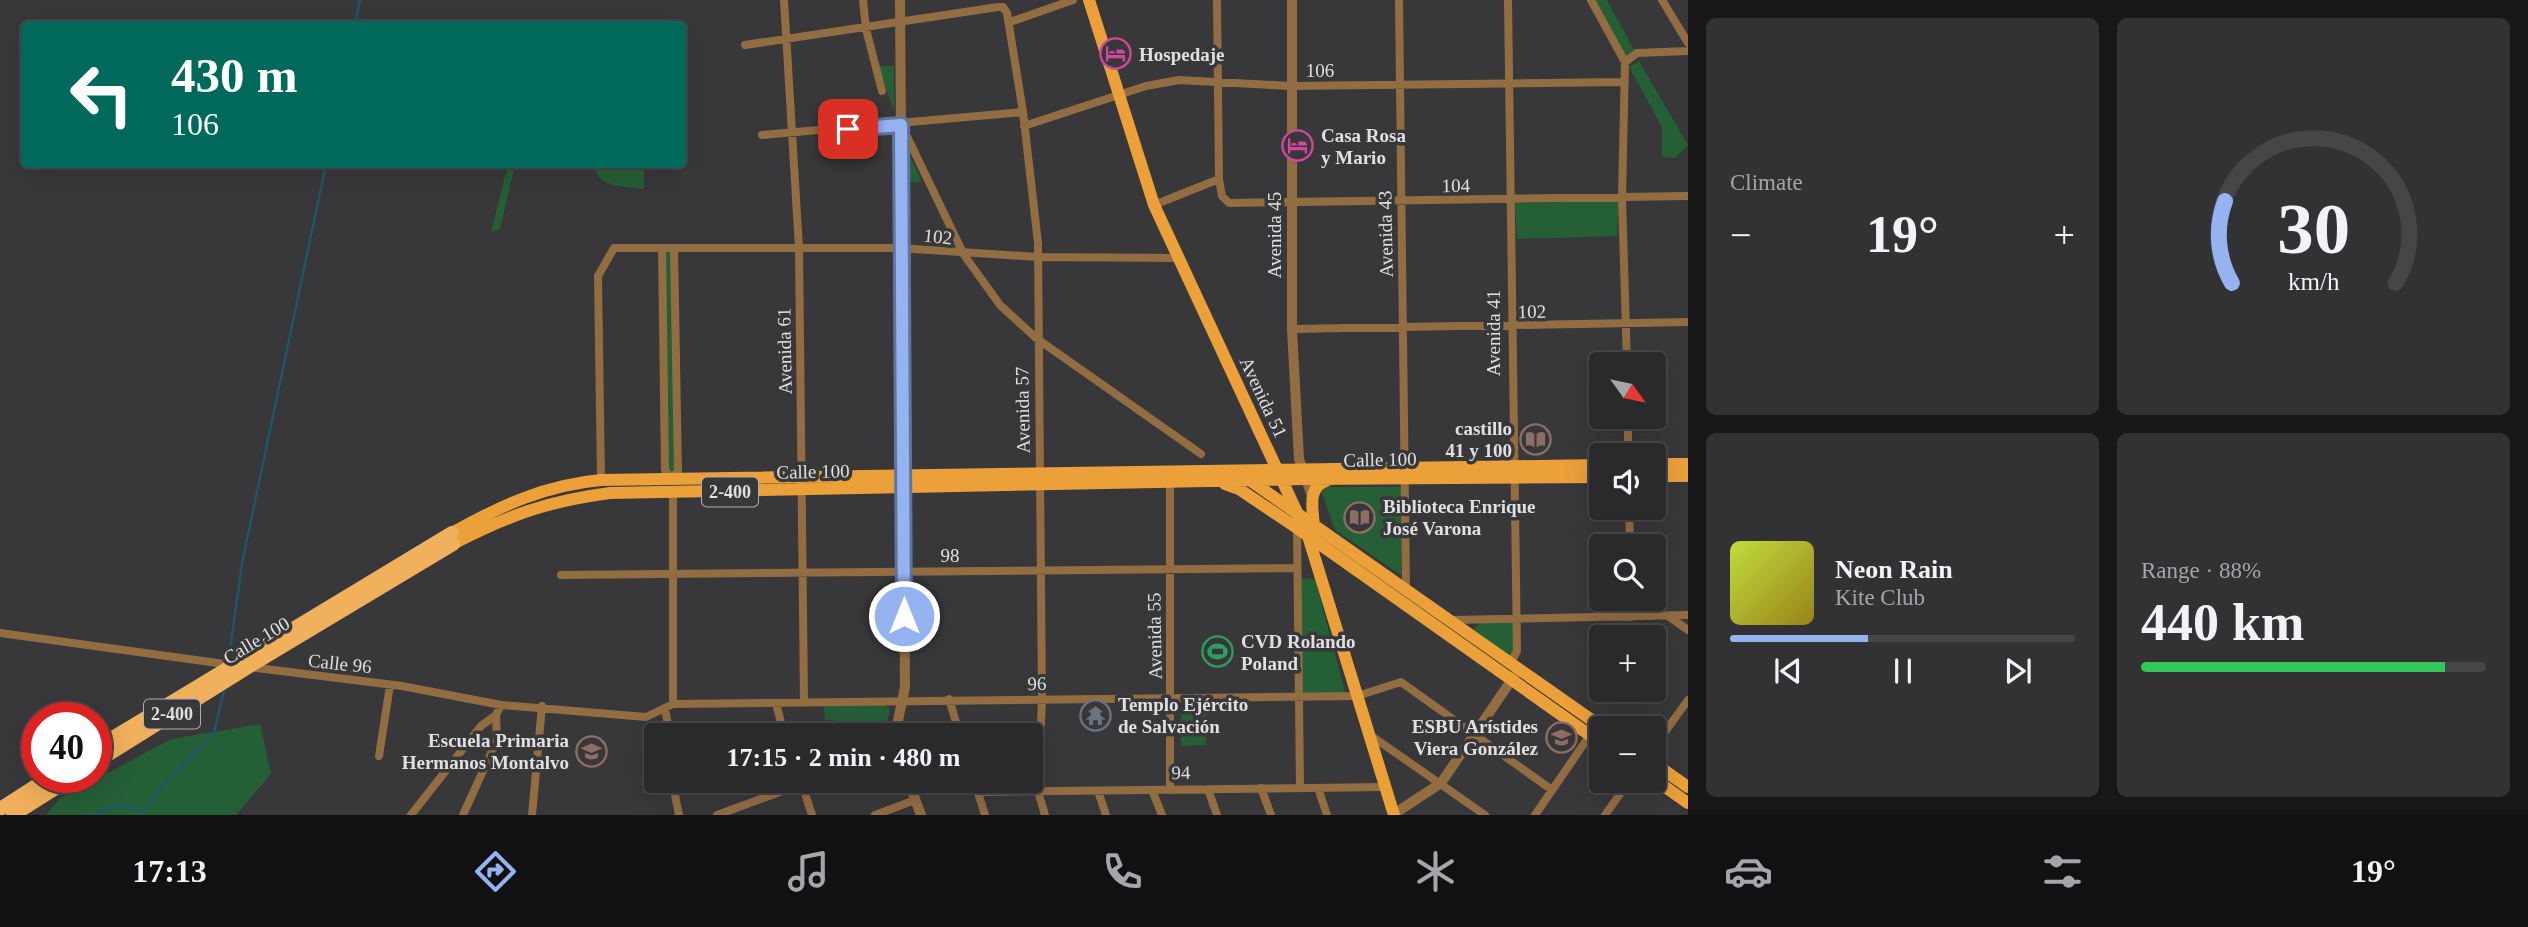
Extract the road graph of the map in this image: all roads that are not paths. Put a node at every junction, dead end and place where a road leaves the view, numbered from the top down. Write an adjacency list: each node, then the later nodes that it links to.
1 (784, 0): 15 (street, Avenida 61)
2 (863, 0): 14 (street)
3 (900, 0): 13 (street)
4 (1073, 0): 12 (street)
5 (1088, 0): 26 (main road, Avenida 51)
6 (1217, 0): 20 (street)
7 (1292, 0): 23 (street, Avenida 45)
8 (1399, 0): 24 (street, Avenida 43)
9 (1508, 0): 22 (street, Avenida 41)
10 (1591, 0): 19 (street)
11 (1662, 0): 16 (street)
12 (1010, 22): 13 (street, Avenida 57); 27 (street, Avenida 57)
13 (900, 23): 14 (street); 28 (street)
14 (866, 29): 15 (street); 25 (street)
15 (787, 41): 17 (street); 30 (street, Avenida 61)
16 (1688, 43)
17 (745, 45)
18 (1688, 51): 19 (street)
19 (1625, 62): 21 (street)
20 (1217, 81): 23 (street, 106); 26 (street, 106); 32 (street)
21 (1623, 82): 22 (street, 106); 34 (street)
22 (1508, 84): 24 (street, 106); 35 (street, Avenida 41)
23 (1291, 86): 24 (street, 106); 37 (street, Avenida 45)
24 (1400, 86): 36 (street, Avenida 43)
25 (882, 91)
26 (1119, 97): 29 (street, 106); 38 (main road, Avenida 51)
27 (1023, 112): 28 (street); 29 (street, Avenida 57)
28 (901, 125): 30 (street); 39 (street); 43 (street)
29 (1024, 126): 44 (street, Avenida 57)
30 (794, 132): 31 (street); 42 (street, Avenida 61)
31 (762, 135)
32 (1219, 178): 37 (street, 104); 38 (street)
33 (1688, 196): 34 (street, 104)
34 (1622, 197): 35 (street, 104); 47 (street)
35 (1512, 200): 36 (street, 104); 48 (street, Avenida 41)
36 (1401, 202): 37 (street, 104); 49 (street, Avenida 43)
37 (1291, 204): 50 (street, Avenida 45)
38 (1154, 205): 45 (main road, Avenida 51)
39 (900, 247): 42 (street, 102); 43 (street, 102); 72 (street)
40 (662, 248): 41 (street, 102); 67 (street, 102); 74 (street)
41 (674, 248): 42 (street, 102); 74 (street)
42 (799, 248): 73 (street, Avenida 61)
43 (964, 255): 44 (street, 102); 51 (street)
44 (1038, 257): 45 (street, 102); 51 (street, Avenida 57)
45 (1178, 258): 53 (main road, Avenida 51)
46 (1688, 322): 47 (street, 102)
47 (1626, 325): 48 (street, 102); 52 (street)
48 (1513, 327): 49 (street, 102); 60 (street, Avenida 41)
49 (1402, 328): 50 (street, 102); 59 (street, Avenida 43)
50 (1292, 329): 61 (street, Avenida 45)
51 (1036, 338): 54 (street); 68 (street, Avenida 57)
52 (1627, 352)
53 (1266, 446): 58 (main road); 62 (main road, Avenida 51)
54 (1201, 454)
55 (1666, 464): 56 (main road)
56 (1688, 464)
57 (1589, 465): 60 (main road, Calle 100)
58 (1235, 472): 62 (main road, Calle 100 / 2-400); 68 (main road, Calle 100 / 2-400); 69 (main road)
59 (1404, 472): 60 (main road, Calle 100); 61 (main road, Calle 100); 66 (main road, Calle 100); 90 (street, Avenida 43)
60 (1513, 472): 63 (main road, Calle 100); 94 (street, Avenida 41)
61 (1304, 474): 62 (main road, Calle 100); 66 (main road, Calle 100); 75 (street, Avenida 45)
62 (1280, 475): 69 (main road, Calle 100 / 2-400); 76 (main road, Avenida 51)
63 (1589, 476)
64 (1666, 476): 65 (main road)
65 (1688, 476)
66 (1331, 479): 75 (main road)
67 (601, 480): 74 (main road, Calle 100 / 2-400); 79 (main road, Calle 100 / 2-400)
68 (1039, 480): 71 (main road, Calle 100 / 2-400); 72 (main road, Calle 100 / 2-400); 84 (street, Avenida 57)
69 (1250, 480): 70 (main road, Calle 100 / 2-400); 76 (main road)
70 (1211, 481): 71 (main road, Calle 100 / 2-400); 78 (main road)
71 (1170, 482): 83 (street, Avenida 55)
72 (902, 483): 73 (main road, Calle 100 / 2-400); 85 (street)
73 (801, 484): 74 (main road, Calle 100 / 2-400); 88 (street, Avenida 61)
74 (673, 486): 79 (main road, Calle 100 / 2-400); 87 (street)
75 (1312, 499): 77 (main road); 80 (main road)
76 (1296, 513): 77 (main road); 78 (main road, Avenida 51)
77 (1314, 523): 78 (main road); 80 (main road)
78 (1307, 535): 81 (main road); 82 (street); 86 (main road, Avenida 51)
79 (452, 538): 99 (highway, Calle 100 / 2-400); 100 (highway, Calle 100 / 2-400)
80 (1337, 540): 90 (main road)
81 (1346, 564): 86 (main road); 101 (main road)
82 (1297, 568): 83 (street, 98); 103 (street)
83 (1168, 569): 84 (street, 98); 105 (street, Avenida 55)
84 (1040, 570): 85 (street, 98); 107 (street, Avenida 57)
85 (903, 571): 88 (street, 98); 108 (street)
86 (1321, 572): 104 (main road, Avenida 51)
87 (673, 573): 88 (street, 98); 89 (street, 98); 114 (street)
88 (802, 573): 110 (street, Avenida 61)
89 (561, 575)
90 (1406, 590): 96 (main road)
91 (1631, 611): 95 (street)
92 (1667, 615): 93 (street); 95 (street); 97 (street)
93 (1688, 615)
94 (1516, 617): 95 (street); 96 (street); 101 (street, Avenida 41)
95 (1631, 617)
96 (1445, 620): 101 (main road)
97 (1688, 630)
98 (0, 633): 99 (street, Calle 96)
99 (230, 664): 100 (street, Calle 96); 127 (highway, Calle 100 / 2-400)
100 (248, 667): 102 (street, Calle 96); 129 (highway, Calle 100 / 2-400)
101 (1513, 672): 116 (main road); 124 (main road); 126 (street)
102 (390, 685): 112 (street, Calle 96); 130 (street)
103 (1298, 695): 104 (street, 96); 105 (street, 96); 138 (street)
104 (1357, 695): 123 (main road, Avenida 51); 126 (street, 96)
105 (1171, 697): 107 (street, 96); 143 (street, Avenida 55)
106 (949, 699): 107 (street, 96); 108 (street, 96); 120 (street)
107 (1042, 699): 121 (street, Avenida 57)
108 (902, 700): 110 (street, 96); 119 (street)
109 (1688, 700): 122 (street)
110 (804, 702): 111 (street, 96)
111 (776, 703): 114 (street, 96); 118 (street)
112 (501, 705): 113 (street, Calle 96); 115 (street)
113 (542, 706): 114 (street, Calle 96); 162 (street)
114 (669, 707): 117 (street)
115 (496, 715): 160 (street); 161 (street)
116 (1589, 719)
117 (670, 723)
118 (781, 723)
119 (897, 723)
120 (956, 723)
121 (1041, 723)
122 (1666, 730)
123 (1368, 734): 128 (street); 131 (main road, Avenida 51)
124 (1589, 734)
125 (1589, 736): 144 (street)
126 (1474, 737): 133 (street); 144 (street)
127 (112, 738)
128 (1386, 746): 131 (street); 133 (street)
129 (112, 752)
130 (379, 756)
131 (1376, 757): 134 (main road, Avenida 51)
132 (1666, 771): 136 (main road)
133 (1441, 783): 158 (street); 175 (street)
134 (1386, 787): 139 (street, 94); 158 (main road, Avenida 51)
135 (1666, 787): 156 (main road)
136 (1688, 787)
137 (1261, 788): 138 (street, 94); 140 (street, 94); 173 (street)
138 (1300, 788): 139 (street, 94)
139 (1318, 788): 174 (street)
140 (1208, 789): 143 (street, 94); 172 (street)
141 (1043, 790): 145 (street, 94)
142 (1152, 790): 143 (street, 94); 145 (street, 94); 171 (street)
143 (1170, 790)
144 (1552, 790): 176 (street)
145 (1098, 791): 170 (street)
146 (25, 793): 157 (highway)
147 (48, 793): 159 (highway)
148 (675, 793): 163 (street)
149 (773, 793): 164 (street)
150 (805, 793): 165 (street)
151 (913, 793): 155 (street)
152 (977, 793): 168 (street)
153 (1039, 793): 169 (street, Avenida 57)
154 (1621, 793): 177 (street)
155 (915, 800): 166 (street); 167 (street)
156 (1688, 803)
157 (0, 809)
158 (1394, 814)
159 (13, 815)
160 (411, 815)
161 (463, 815)
162 (532, 815)
163 (679, 815)
164 (717, 815)
165 (812, 815)
166 (874, 815)
167 (921, 815)
168 (985, 815)
169 (1045, 815)
170 (1106, 815)
171 (1161, 815)
172 (1217, 815)
173 (1271, 815)
174 (1327, 815)
175 (1485, 815)
176 (1535, 815)
177 (1605, 815)

